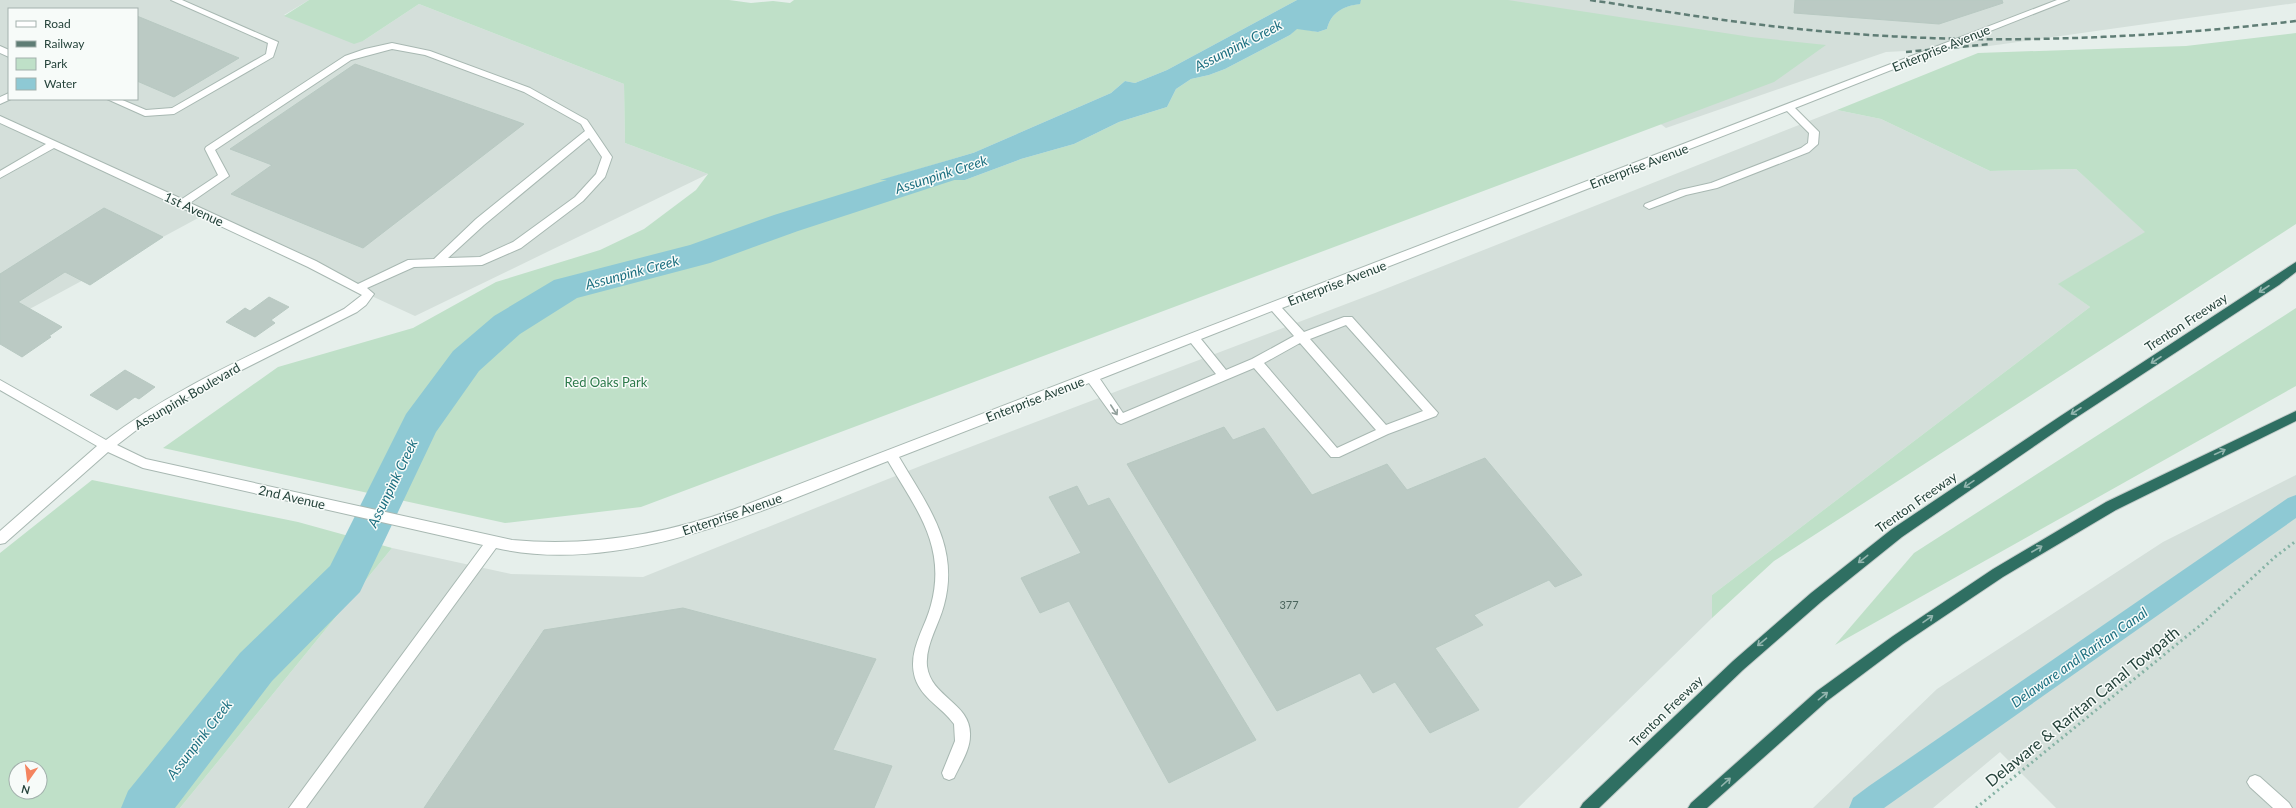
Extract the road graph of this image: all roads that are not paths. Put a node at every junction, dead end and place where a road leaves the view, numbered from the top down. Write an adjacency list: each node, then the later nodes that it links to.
1 (175, 0): 3 (street)
2 (2065, 0): 4 (street, Enterprise Avenue)
3 (114, 100)
4 (1789, 108): 10 (street); 14 (street, Enterprise Avenue)
5 (0, 119): 7 (street, 1st Avenue)
6 (590, 132): 9 (street); 11 (street); 11 (street)
7 (53, 144): 8 (street); 9 (street, 1st Avenue)
8 (0, 175)
9 (182, 204): 13 (street, 1st Avenue)
10 (1649, 206)
11 (439, 260): 13 (street)
12 (2296, 266): 31 (highway, Trenton Freeway, one-way to 31)
13 (358, 288): 23 (street, Assunpink Boulevard)
14 (1275, 307): 15 (street); 16 (street, Enterprise Avenue)
15 (1302, 337): 17 (street); 22 (street); 22 (street)
16 (1194, 338): 18 (street); 19 (street, Enterprise Avenue)
17 (1256, 362): 18 (street); 22 (street)
18 (1224, 376): 19 (street, one-way to 18)
19 (1092, 377): 24 (street, Enterprise Avenue)
20 (0, 384): 23 (street, 2nd Avenue)
21 (2296, 416): 32 (highway, one-way to 21)
22 (1384, 430)
23 (107, 446): 25 (street, Assunpink Boulevard); 26 (street, 2nd Avenue)
24 (891, 455): 27 (street, Enterprise Avenue); 28 (street)
25 (0, 539)
26 (493, 541): 27 (street, 2nd Avenue); 30 (street)
27 (603, 544)
28 (949, 773)
29 (2254, 782): 33 (street)
30 (297, 808)
31 (1588, 808)
32 (1696, 808)
33 (2284, 808)

